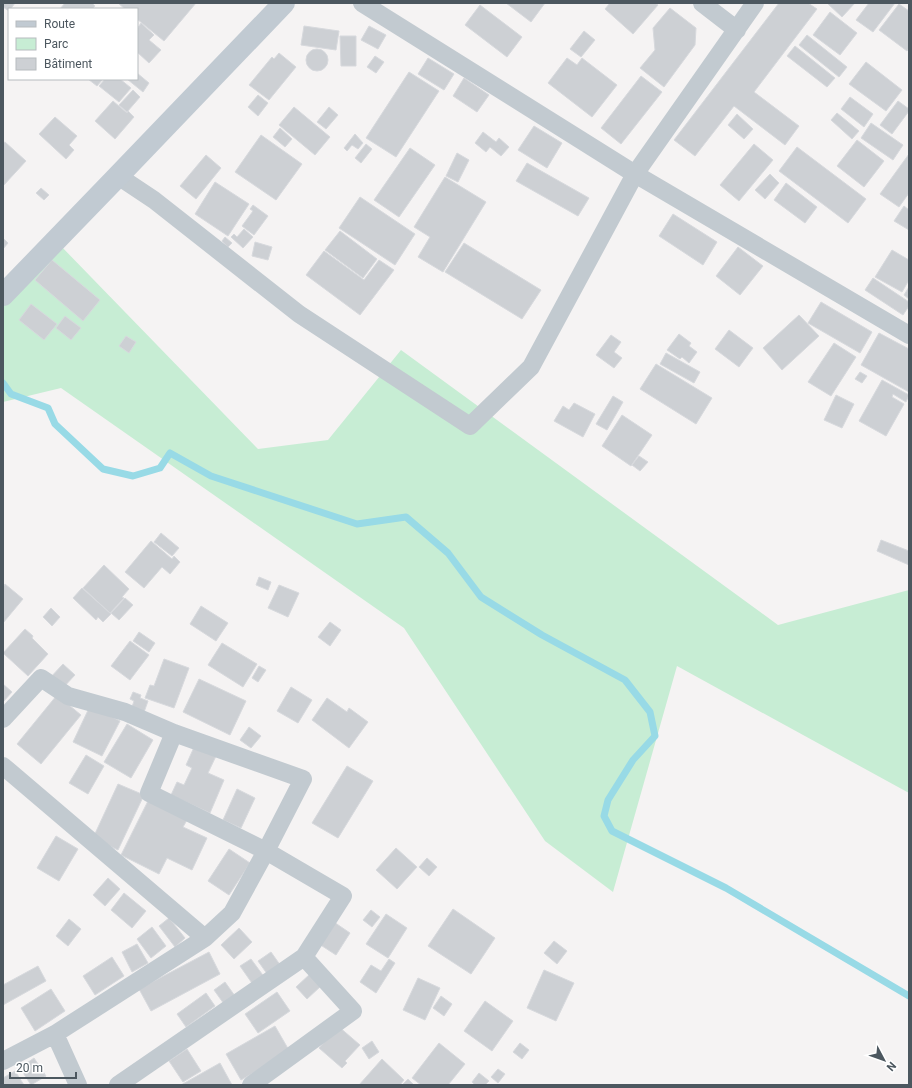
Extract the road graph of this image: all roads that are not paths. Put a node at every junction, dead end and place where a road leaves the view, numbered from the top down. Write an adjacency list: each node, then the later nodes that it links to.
1 (284, 3): 7 (street)
2 (362, 3): 6 (street)
3 (702, 3): 5 (street)
4 (755, 3): 5 (street)
5 (737, 30): 6 (street)
6 (635, 174): 7 (street); 9 (street)
7 (118, 176): 8 (street)
8 (3, 295)
9 (909, 335)
10 (3, 719): 11 (street)
11 (174, 733): 13 (street); 13 (street)
12 (3, 766): 14 (street)
13 (266, 851): 14 (street); 15 (street)
14 (205, 938): 16 (street)
15 (304, 957): 19 (street); 20 (street)
16 (55, 1034): 17 (street); 18 (street)
17 (3, 1061)
18 (78, 1085)
19 (118, 1085)
20 (251, 1085)

